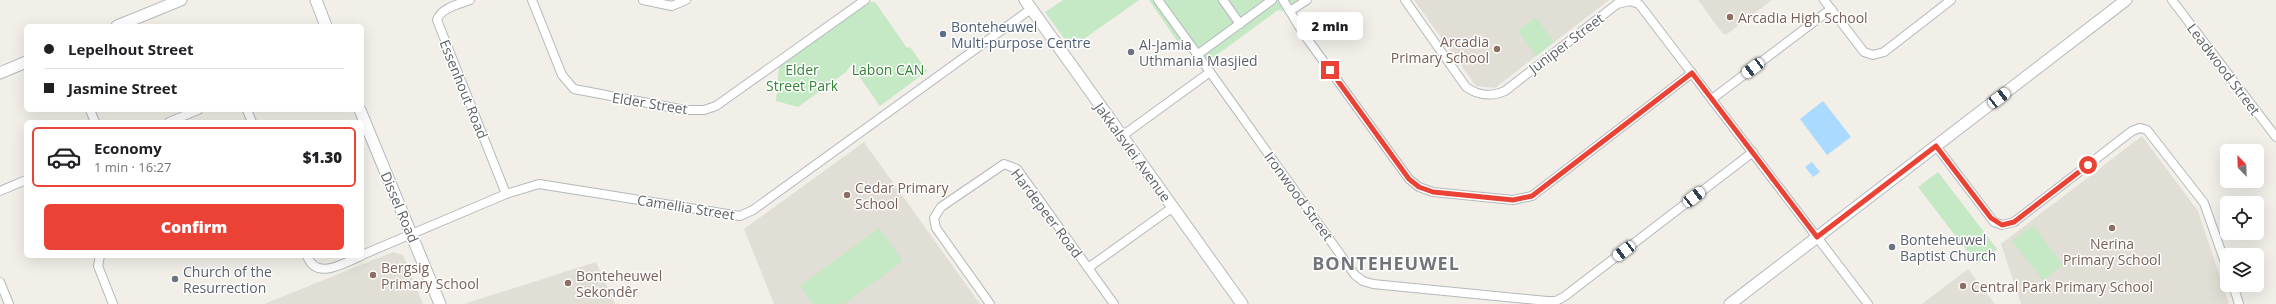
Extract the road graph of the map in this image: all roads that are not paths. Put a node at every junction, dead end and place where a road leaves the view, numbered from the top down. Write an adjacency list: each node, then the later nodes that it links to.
1 (181, 0): 22 (street)
2 (316, 0): 23 (street)
3 (470, 0): 40 (street, Essenhout Road)
4 (532, 0): 7 (street, Elder Street)
5 (643, 0): 6 (street)
6 (686, 0)
7 (865, 0)
8 (1024, 0): 19 (street, Jakkalsvlei Avenue)
9 (1158, 0): 25 (street, Ironwood Street)
10 (1223, 0): 24 (street)
11 (1272, 0): 24 (street)
12 (1282, 0): 21 (street)
13 (1307, 0): 21 (street)
14 (1405, 0): 29 (street, Juniper Street)
15 (1824, 0): 20 (street)
16 (1951, 0): 20 (street)
17 (2126, 0): 36 (street)
18 (2172, 0): 35 (street, Leadwood Street)
19 (1031, 9): 34 (street, Jakkalsvlei Avenue); 40 (street, Camellia Street)
20 (1831, 9): 30 (street)
21 (1290, 11): 29 (street)
22 (122, 24)
23 (325, 24)
24 (1240, 24): 25 (street)
25 (1197, 55): 27 (street, Ironwood Street)
26 (24, 63): 28 (street)
27 (1210, 72): 34 (street); 37 (street, Ironwood Street)
28 (0, 73)
29 (1692, 73): 30 (street, Juniper Street)
30 (1712, 100): 37 (street, Juniper Street)
31 (193, 112): 33 (street)
32 (361, 112): 42 (street, Dissel Road)
33 (174, 120)
34 (1122, 136): 41 (street, Jakkalsvlei Avenue)
35 (2276, 137)
36 (1936, 146): 43 (street); 44 (street)
37 (1753, 152): 43 (street, Juniper Street)
38 (24, 181): 39 (street)
39 (0, 191)
40 (506, 194): 42 (street, Camellia Street)
41 (1173, 207): 49 (street); 57 (street, Jakkalsvlei Avenue)
42 (412, 235): 45 (street, Camellia Street); 54 (street, Dissel Road)
43 (1817, 237): 58 (street); 59 (street, Juniper Street)
44 (2220, 248)
45 (364, 255)
46 (100, 258): 53 (street)
47 (308, 258): 48 (street, Camellia Street)
48 (356, 258)
49 (1088, 268): 55 (street, Hardepeer Road); 56 (street, Hardepeer Road)
50 (0, 282): 52 (street)
51 (2235, 292): 60 (street)
52 (9, 304)
53 (113, 304)
54 (440, 304)
55 (990, 304)
56 (1114, 304)
57 (1242, 304)
58 (1730, 304)
59 (1868, 304)
60 (2239, 304)

